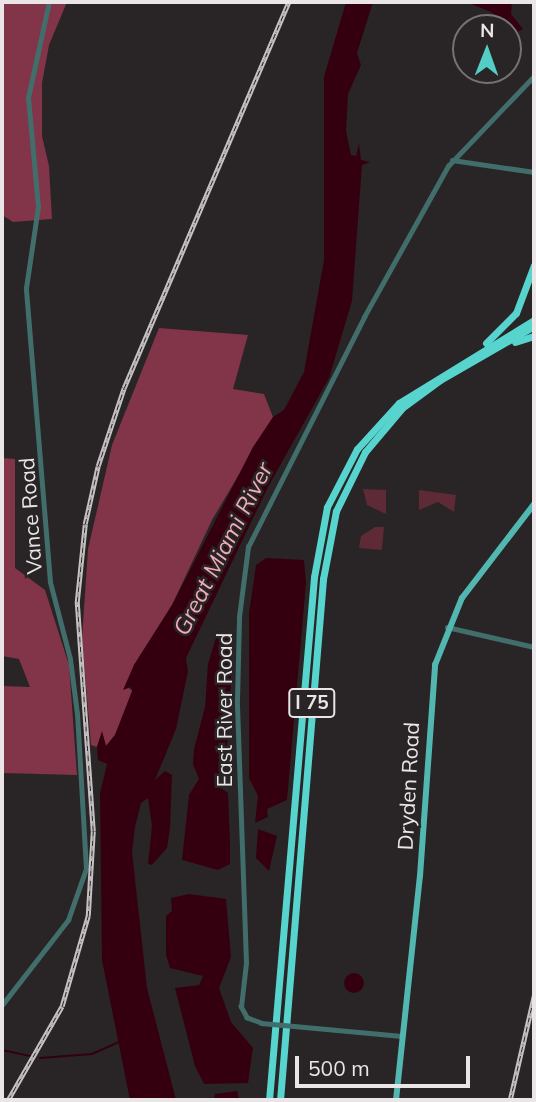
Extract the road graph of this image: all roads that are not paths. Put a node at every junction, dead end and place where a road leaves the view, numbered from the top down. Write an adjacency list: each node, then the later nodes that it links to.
1 (49, 2): 14 (street, Vance Road)
2 (534, 76): 3 (street, East River Road)
3 (452, 160): 4 (street); 15 (street, East River Road, bridge)
4 (534, 172)
5 (534, 265): 10 (highway)
6 (534, 320): 10 (highway, I 75)
7 (534, 326): 9 (highway, I 75)
8 (534, 336): 9 (highway)
9 (482, 356): 17 (highway, I 75)
10 (436, 376): 16 (highway, I 75)
11 (534, 504): 12 (main road, Dryden Road)
12 (447, 628): 13 (street); 15 (main road, Dryden Road)
13 (534, 647)
14 (2, 1005)
15 (402, 1036): 18 (main road, Dryden Road)
16 (269, 1100)
17 (279, 1100)
18 (396, 1100)

